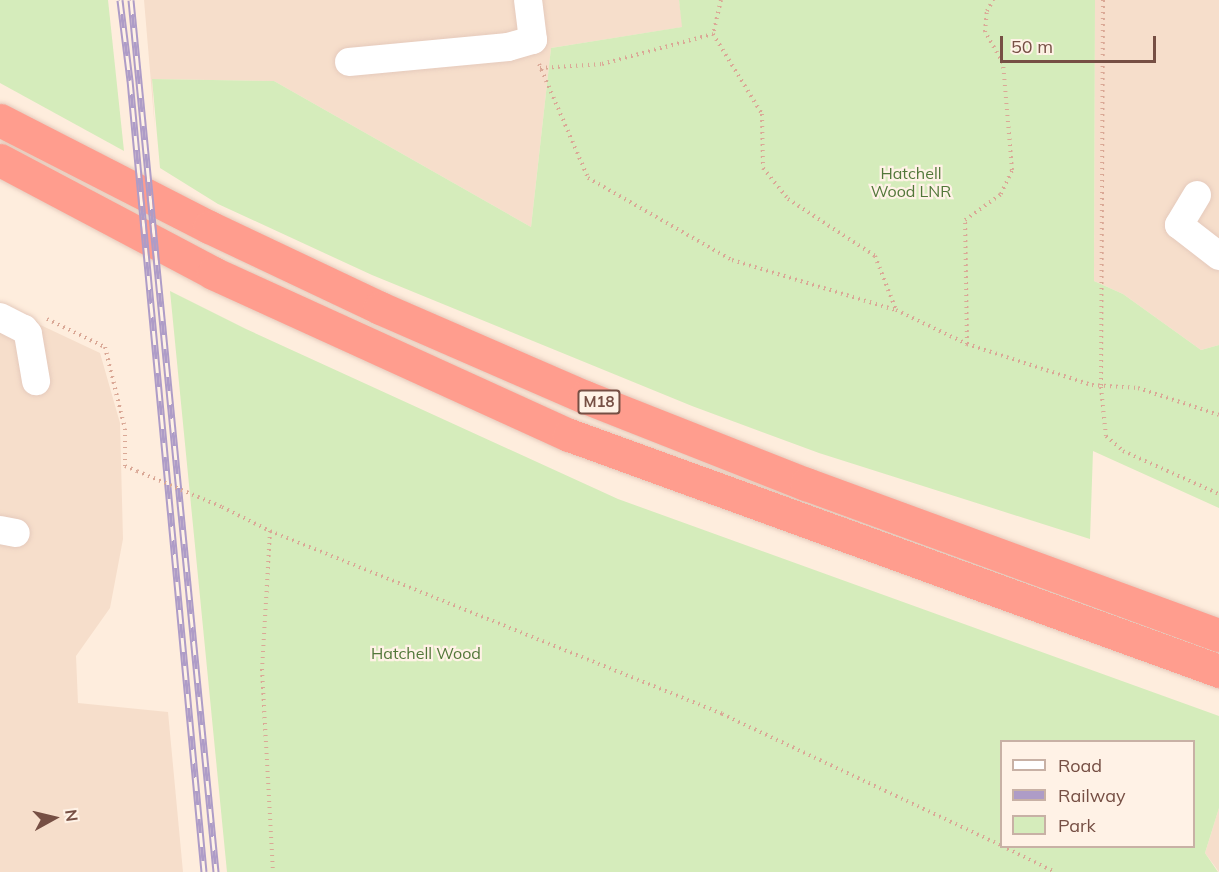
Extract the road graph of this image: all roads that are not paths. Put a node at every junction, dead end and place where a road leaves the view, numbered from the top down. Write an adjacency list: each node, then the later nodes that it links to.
1 (528, 0): 2 (street)
2 (349, 62)
3 (0, 120): 9 (highway, M18)
4 (0, 160): 10 (highway, M18)
5 (1197, 195): 6 (street)
6 (1219, 256)
7 (0, 317): 8 (street)
8 (36, 381)
9 (1219, 635)
10 (1219, 671)

